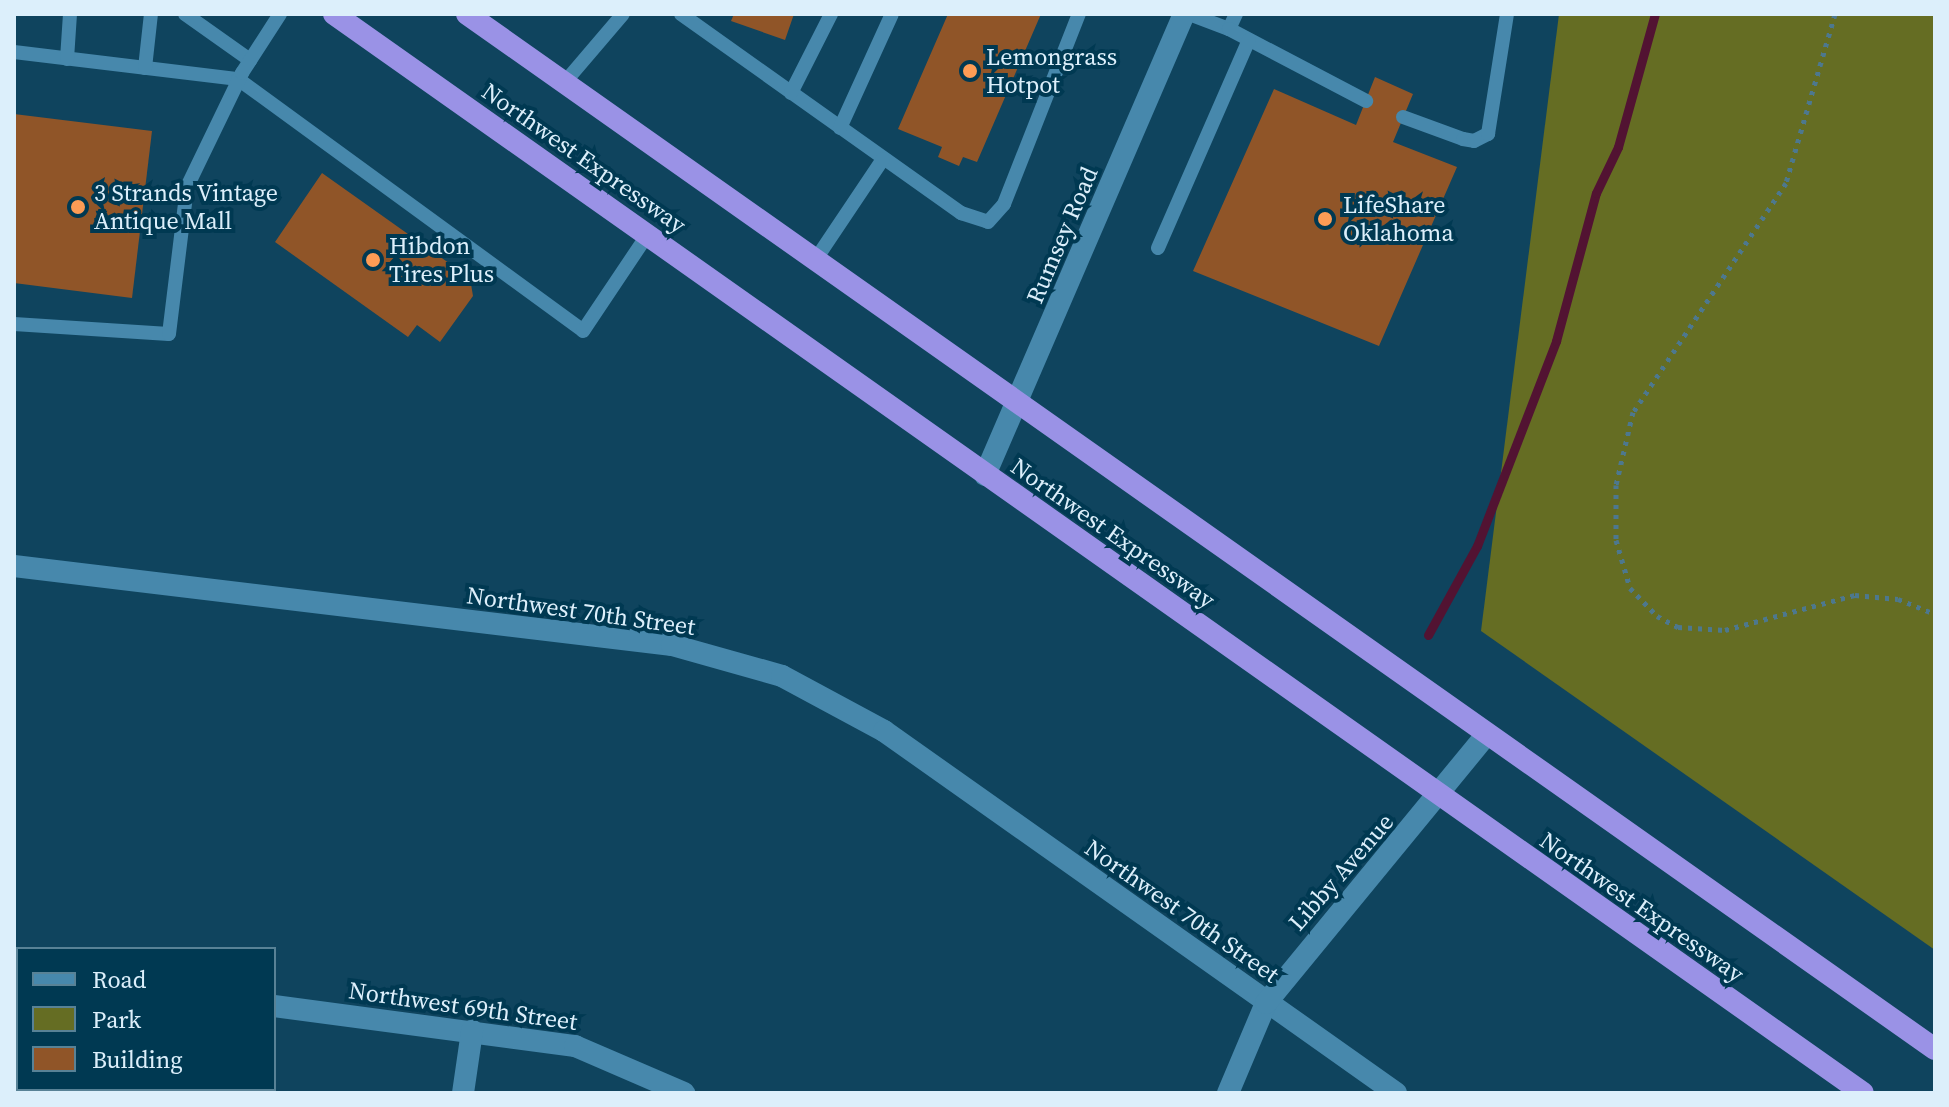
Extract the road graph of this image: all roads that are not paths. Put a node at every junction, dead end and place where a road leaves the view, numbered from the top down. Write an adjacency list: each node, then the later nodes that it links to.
1 (70, 14): 18 (lane)
2 (151, 14): 20 (lane)
3 (185, 14): 19 (lane)
4 (280, 14): 19 (lane)
5 (334, 14): 28 (highway, Northwest Expressway)
6 (467, 14): 22 (highway)
7 (623, 14): 22 (lane)
8 (681, 14): 23 (lane)
9 (831, 14): 23 (lane)
10 (892, 14): 26 (lane)
11 (1079, 14): 27 (lane)
12 (1186, 14): 15 (lane); 32 (street, Rumsey Road)
13 (1236, 14): 15 (lane)
14 (1507, 14): 25 (lane)
15 (1229, 29): 16 (lane)
16 (1249, 40): 24 (lane); 29 (lane)
17 (14, 52): 18 (lane)
18 (67, 59): 20 (lane)
19 (250, 60): 21 (lane)
20 (145, 68): 21 (lane)
21 (238, 79): 28 (lane); 31 (lane)
22 (565, 82): 30 (highway)
23 (791, 93): 26 (lane)
24 (1366, 101)
25 (1403, 117)
26 (840, 128): 27 (lane)
27 (883, 159): 30 (lane)
28 (648, 234): 33 (highway, Northwest Expressway)
29 (1158, 248)
30 (816, 259): 32 (highway)
31 (14, 324)
32 (1020, 401): 33 (street, Rumsey Road); 35 (highway)
33 (985, 475): 36 (highway, Northwest Expressway)
34 (14, 566): 37 (street, Northwest 70th Street)
35 (1486, 735): 36 (street, Libby Avenue); 40 (highway)
36 (1440, 796): 37 (street, Libby Avenue); 45 (highway, Northwest Expressway)
37 (1266, 1003): 43 (street, Libby Avenue); 44 (street, Northwest 70th Street)
38 (276, 1006): 39 (street, Northwest 69th Street)
39 (472, 1031): 41 (street); 42 (street, Northwest 69th Street)
40 (1935, 1049)
41 (463, 1093)
42 (684, 1093)
43 (1228, 1093)
44 (1396, 1093)
45 (1863, 1093)

